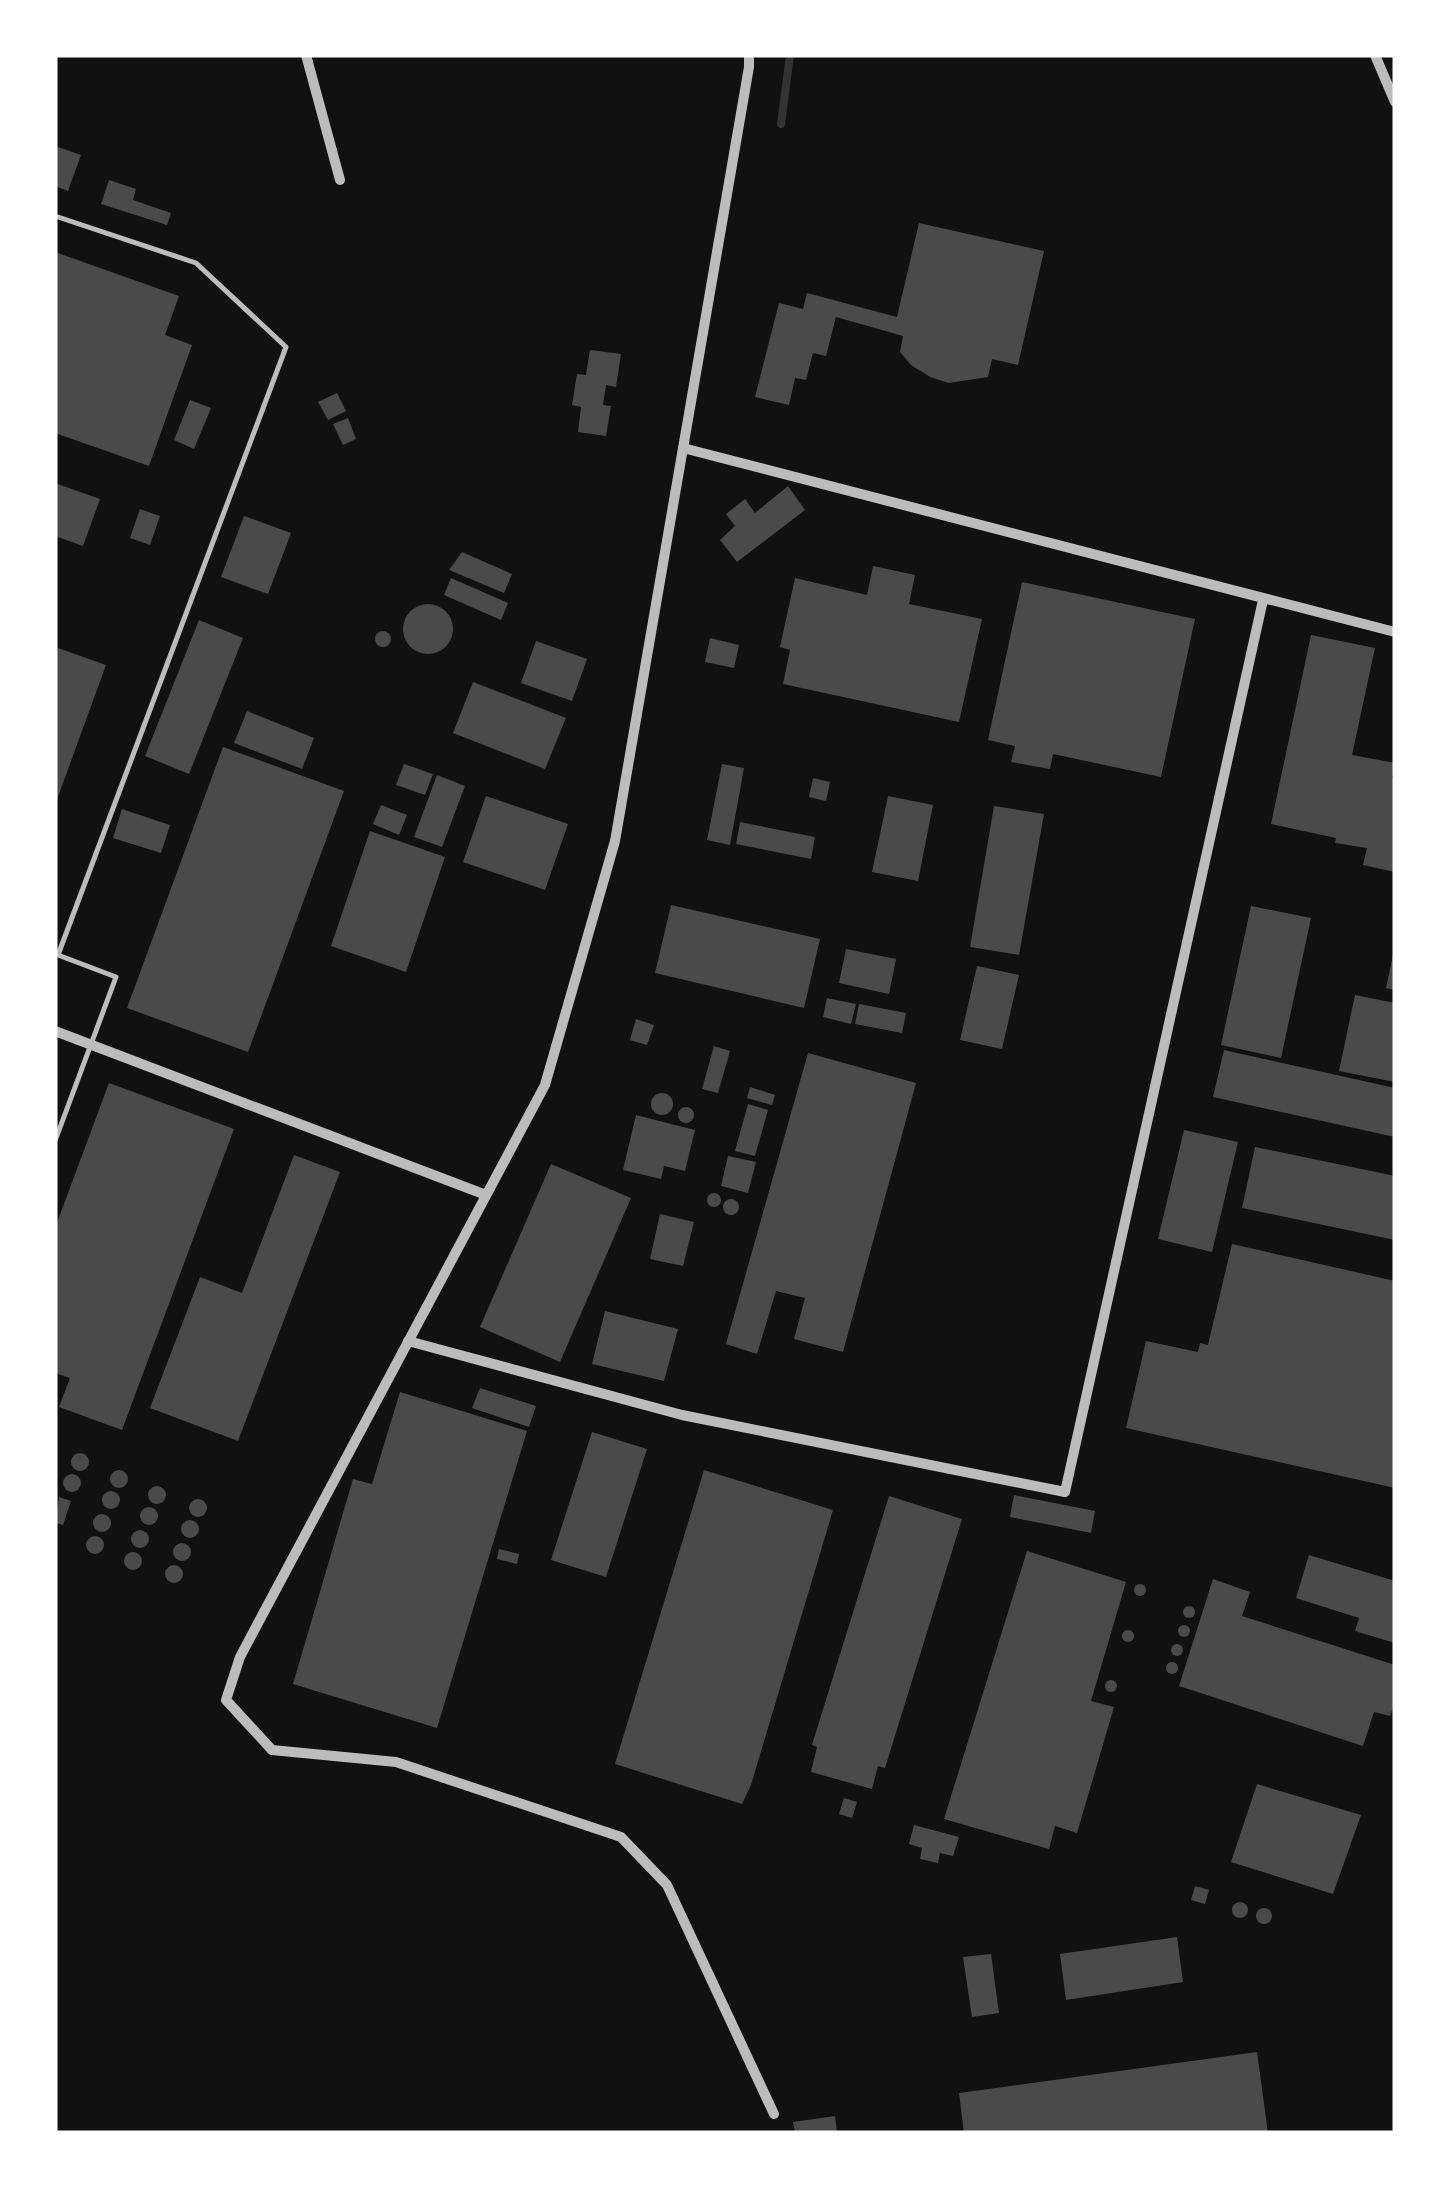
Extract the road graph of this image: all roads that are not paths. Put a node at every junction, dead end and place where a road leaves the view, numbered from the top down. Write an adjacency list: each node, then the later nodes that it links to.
1 (306, 55): 5 (street)
2 (749, 55): 7 (street)
3 (1375, 55): 4 (street)
4 (1395, 102)
5 (340, 180)
6 (55, 216): 11 (lane)
7 (684, 448): 8 (street); 13 (street)
8 (1263, 600): 9 (street); 14 (street)
9 (1395, 632)
10 (55, 1031): 11 (street)
11 (91, 1045): 12 (lane); 13 (street)
12 (55, 1141)
13 (486, 1195): 14 (street)
14 (408, 1341): 15 (street)
15 (774, 2114)

